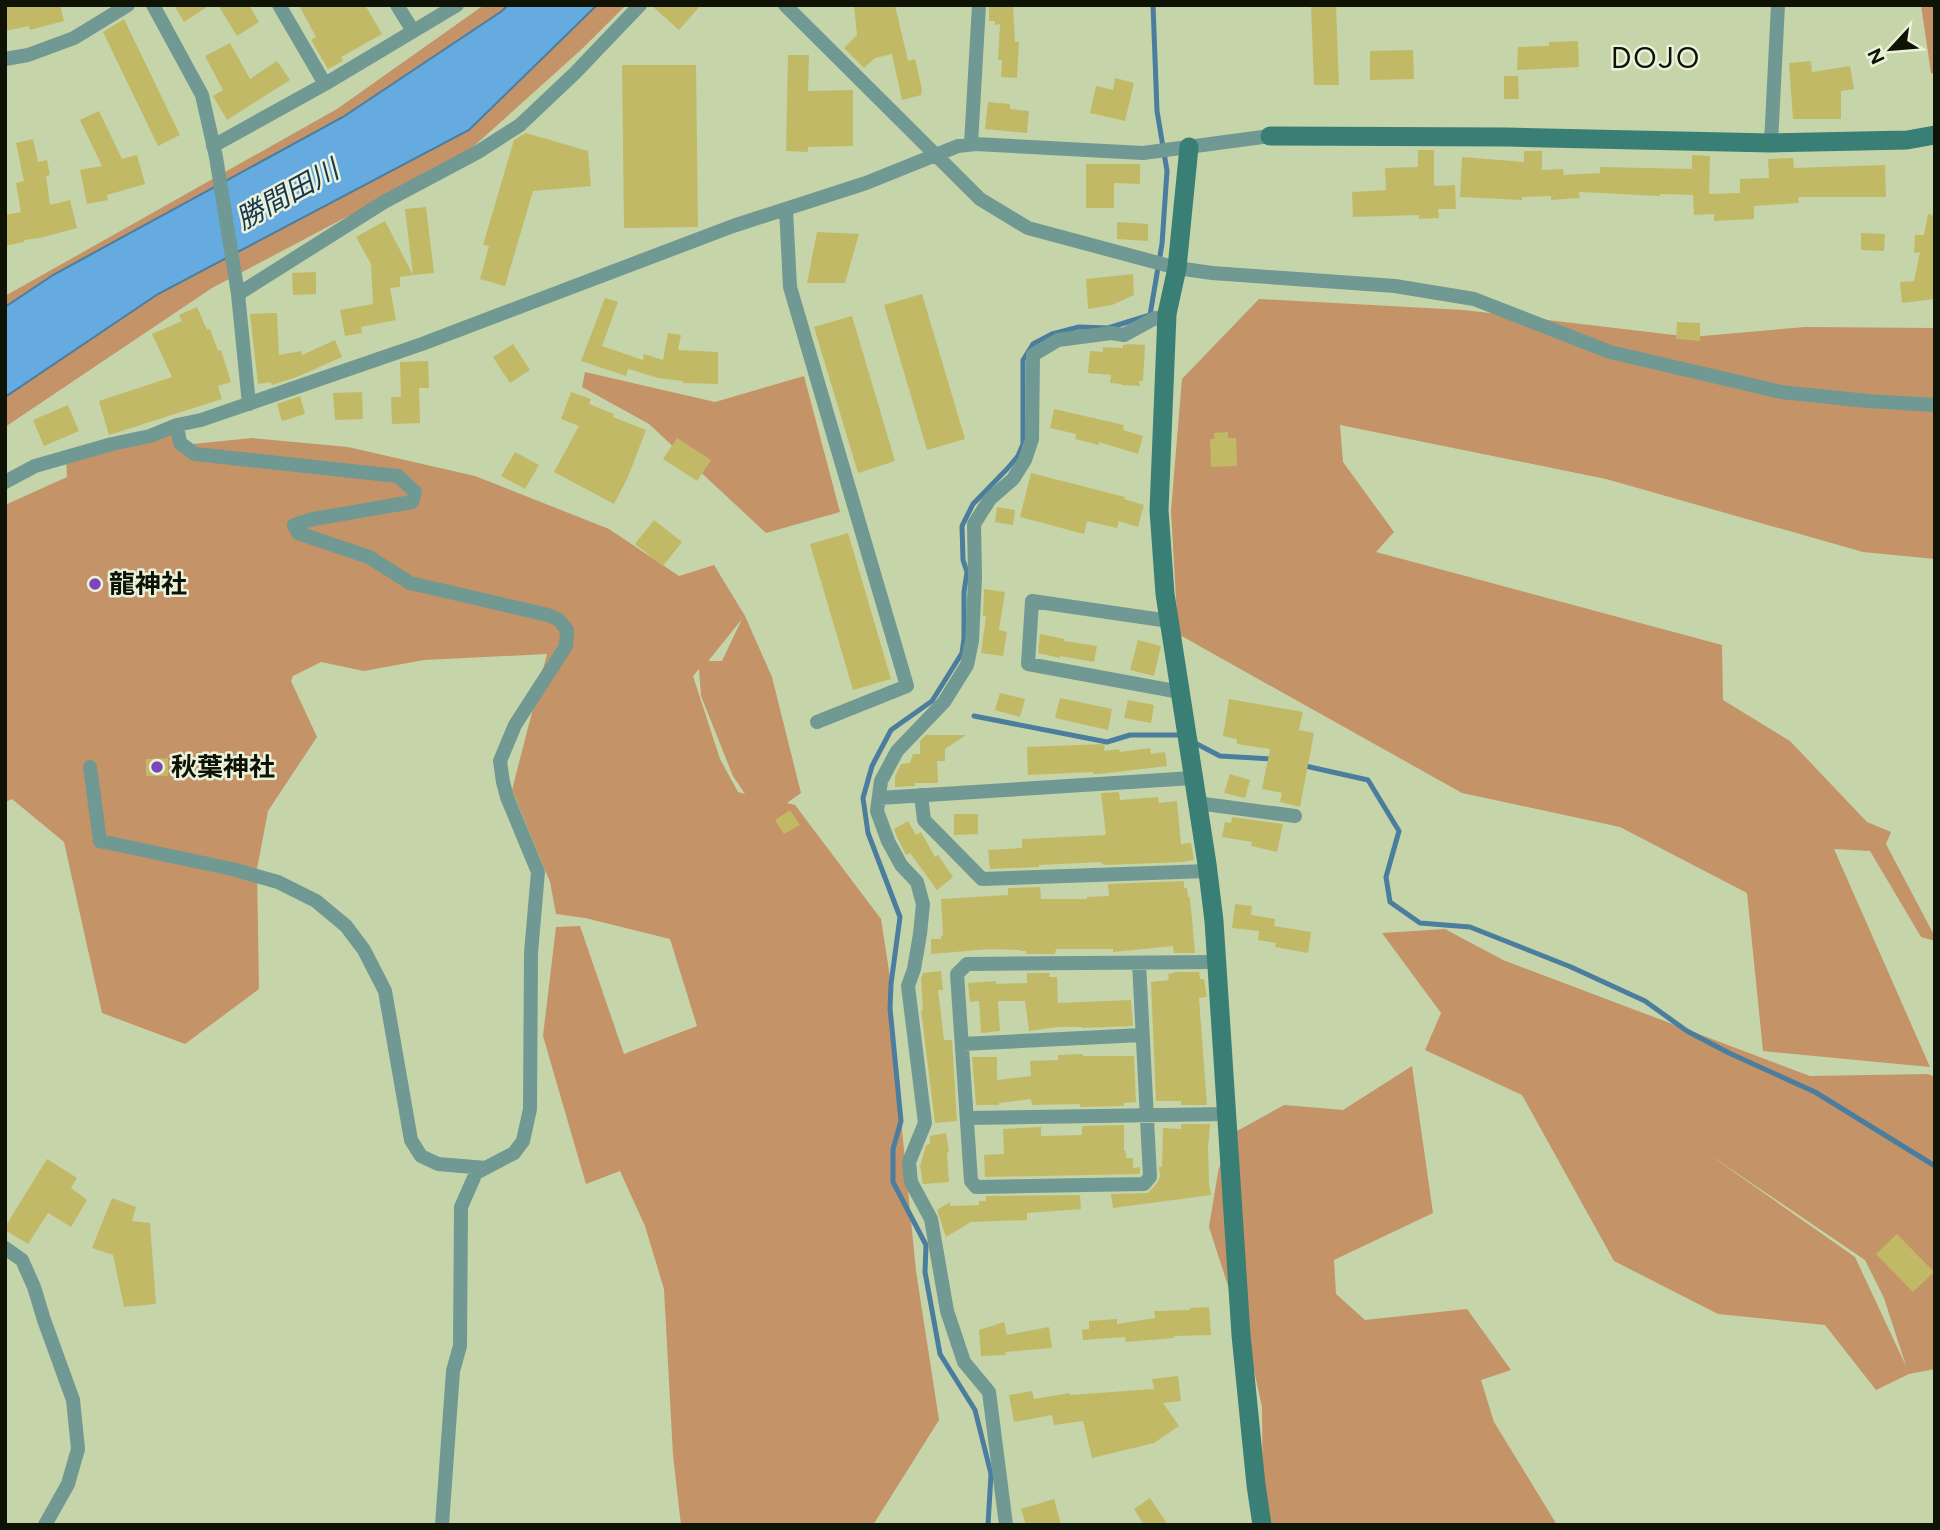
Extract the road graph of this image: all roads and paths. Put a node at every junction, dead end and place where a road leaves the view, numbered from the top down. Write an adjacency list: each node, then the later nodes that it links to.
1 (128, 5): 11 (street)
2 (153, 5): 18 (street)
3 (279, 5): 12 (street)
4 (397, 5): 10 (street)
5 (457, 5): 10 (street)
6 (640, 5): 22 (street)
7 (785, 5): 19 (street)
8 (979, 5): 16 (street)
9 (1779, 5): 15 (street)
10 (413, 32): 12 (street)
11 (5, 59)
12 (325, 84): 18 (street)
13 (1935, 135): 15 (street)
14 (1270, 136): 15 (street); 17 (street)
15 (1771, 143)
16 (971, 144): 17 (street); 19 (street)
17 (1182, 148): 21 (street)
18 (215, 151): 22 (street)
19 (937, 156): 20 (street); 21 (street)
20 (786, 209): 24 (street); 30 (street)
21 (1174, 267): 23 (street); 25 (street)
22 (238, 295): 24 (street)
23 (1167, 320): 28 (street); 34 (street)
24 (249, 404): 26 (street)
25 (1935, 405)
26 (177, 425): 27 (street); 45 (street)
27 (5, 482)
28 (1170, 621): 29 (street); 29 (street)
29 (1180, 692): 32 (street)
30 (817, 722)
31 (90, 767): 45 (street)
32 (1193, 778): 33 (street); 35 (street)
33 (921, 795): 34 (street); 37 (street)
34 (879, 798): 49 (street)
35 (1197, 803): 36 (street); 37 (street)
36 (1295, 816)
37 (1208, 871): 38 (street)
38 (1217, 962): 39 (street); 42 (street)
39 (1139, 963): 40 (street); 41 (street)
40 (1142, 1035): 41 (street); 43 (street)
41 (962, 1044): 44 (street)
42 (1227, 1114): 43 (street); 50 (street)
43 (1147, 1115): 44 (street); 44 (street)
44 (967, 1118)
45 (486, 1168): 48 (street)
46 (5, 1248): 47 (street)
47 (45, 1525)
48 (442, 1525)
49 (1006, 1525)
50 (1262, 1525)

